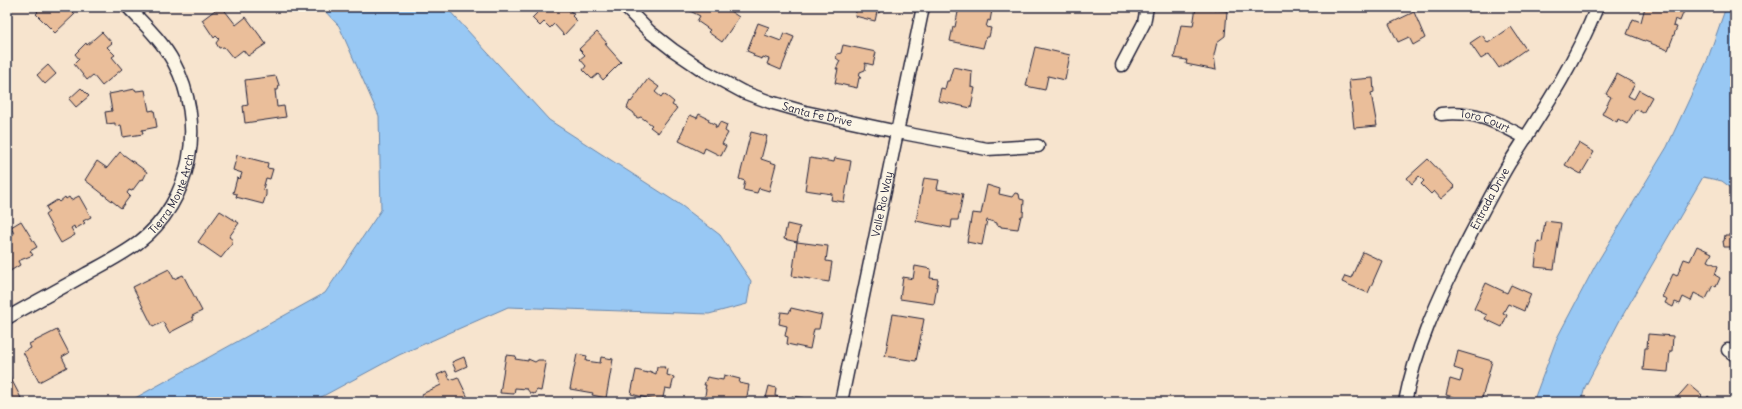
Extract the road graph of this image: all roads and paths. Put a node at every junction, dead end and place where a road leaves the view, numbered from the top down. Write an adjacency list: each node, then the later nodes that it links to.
1 (128, 7): 11 (street, Tierra Monte Arch)
2 (625, 7): 8 (street, Santa Fe Drive)
3 (923, 7): 8 (street, Valle Rio Way)
4 (1147, 7): 6 (street)
5 (1597, 7): 9 (street, Entrada Drive)
6 (1122, 65)
7 (1440, 114): 9 (street, Toro Court)
8 (898, 132): 10 (street, Santa Fe Drive); 12 (street, Valle Rio Way)
9 (1526, 138): 13 (street, Entrada Drive)
10 (1038, 146)
11 (7, 318)
12 (841, 402)
13 (1405, 402)

